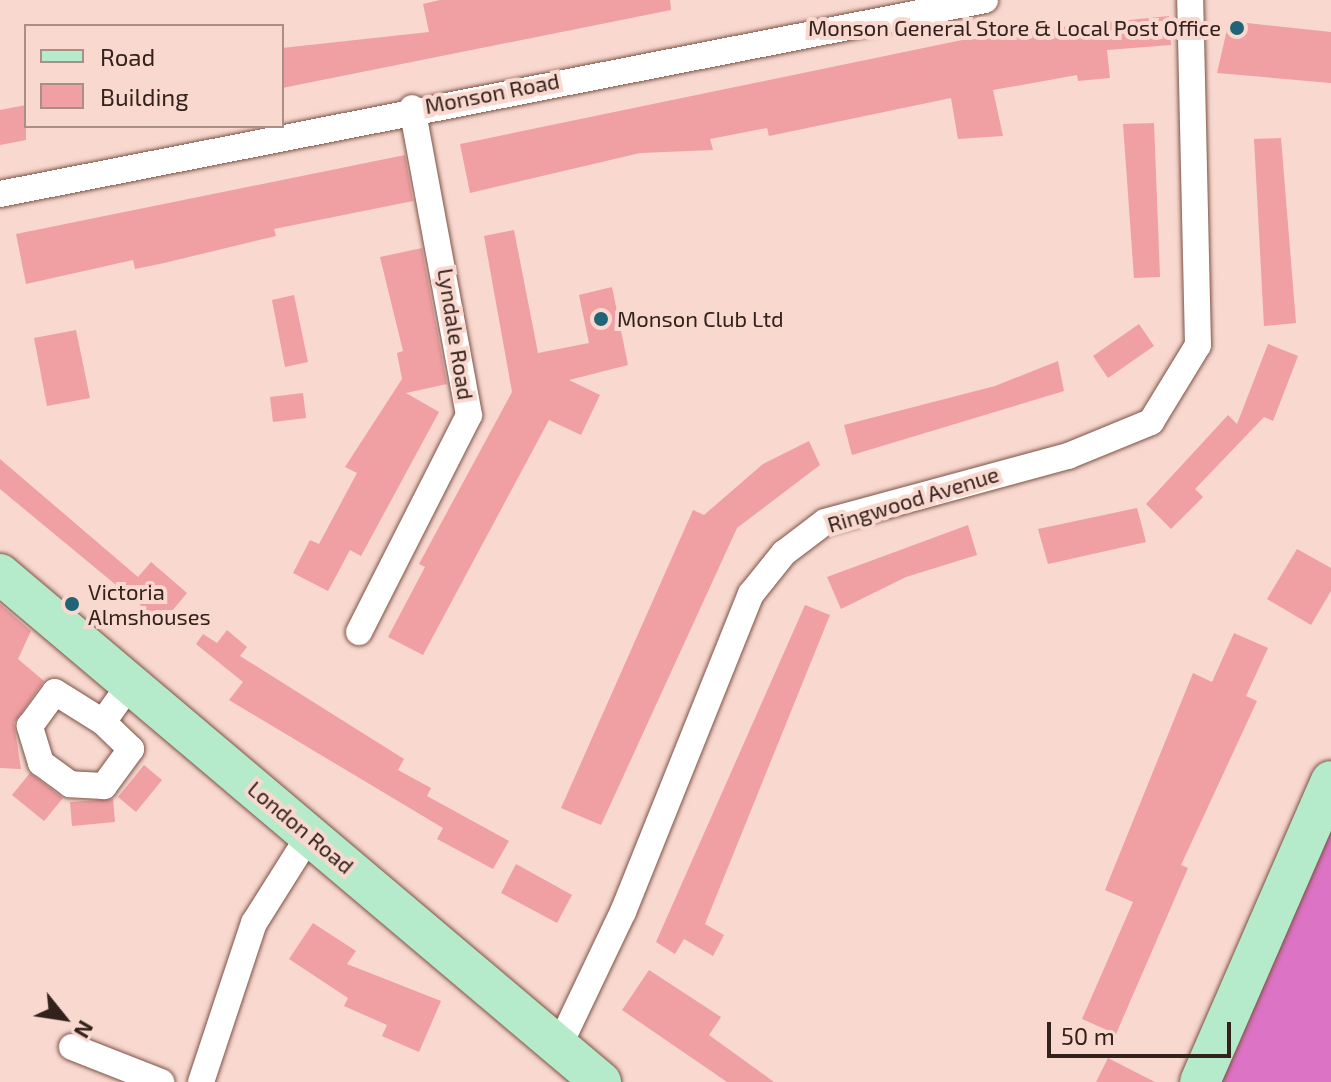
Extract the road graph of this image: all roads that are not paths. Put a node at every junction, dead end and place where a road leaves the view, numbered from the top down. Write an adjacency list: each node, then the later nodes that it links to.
1 (985, 0): 3 (street, Monson Road)
2 (1190, 0): 11 (street, Ringwood Avenue)
3 (412, 108): 4 (street, Monson Road); 6 (street, Lyndale Road)
4 (0, 194)
5 (0, 574): 7 (main road, London Road)
6 (359, 632)
7 (130, 684): 8 (street); 10 (main road, London Road)
8 (103, 722)
9 (1331, 781): 16 (main road)
10 (310, 834): 11 (main road, London Road); 14 (street)
11 (559, 1046): 15 (main road, London Road)
12 (72, 1047): 13 (street)
13 (161, 1082)
14 (201, 1082)
15 (601, 1082)
16 (1200, 1082)

